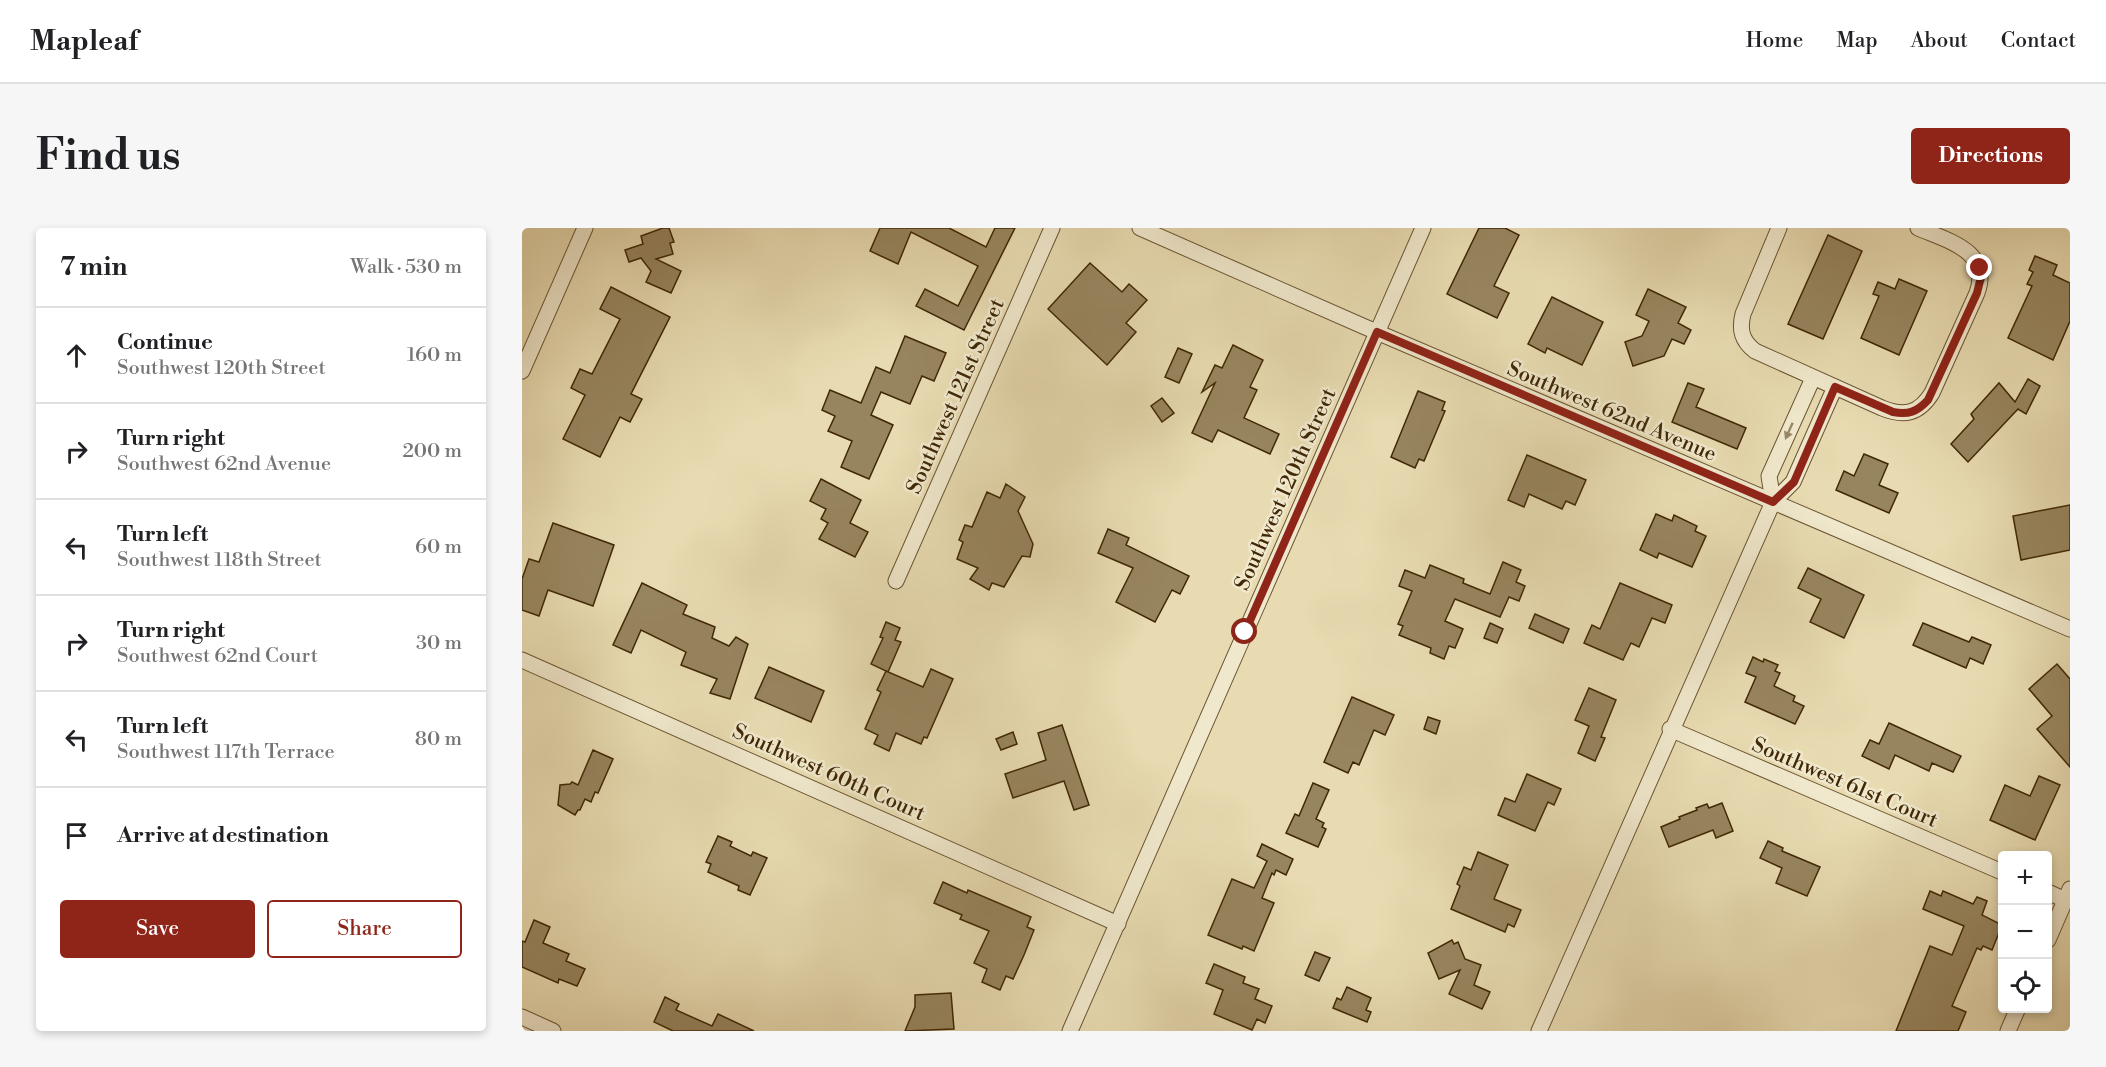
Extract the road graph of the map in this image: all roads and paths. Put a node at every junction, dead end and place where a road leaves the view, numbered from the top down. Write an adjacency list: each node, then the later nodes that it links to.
1 (585, 228): 8 (street)
2 (1052, 228): 12 (street, Southwest 121st Street)
3 (1140, 228): 7 (street, Southwest 62nd Avenue)
4 (1424, 228): 7 (street, Southwest 120th Street)
5 (1779, 228): 9 (street)
6 (1918, 228): 10 (street)
7 (1377, 332): 11 (street, Southwest 62nd Avenue); 19 (street, Southwest 120th Street)
8 (522, 371)
9 (1813, 378): 10 (street); 11 (street, one-way to 11)
10 (1835, 387): 11 (street)
11 (1773, 502): 13 (street, Southwest 62nd Avenue); 15 (street)
12 (896, 582)
13 (2070, 629)
14 (522, 660): 19 (street, Southwest 60th Court)
15 (1671, 729): 16 (street, Southwest 61st Court); 25 (street)
16 (1998, 870)
17 (2052, 892): 18 (street)
18 (2068, 894): 20 (street)
19 (1118, 924): 24 (street, Southwest 120th Street)
20 (2052, 931)
21 (2016, 1013): 26 (street)
22 (522, 1017): 23 (street)
23 (553, 1031)
24 (1071, 1031)
25 (1539, 1031)
26 (2008, 1031)

